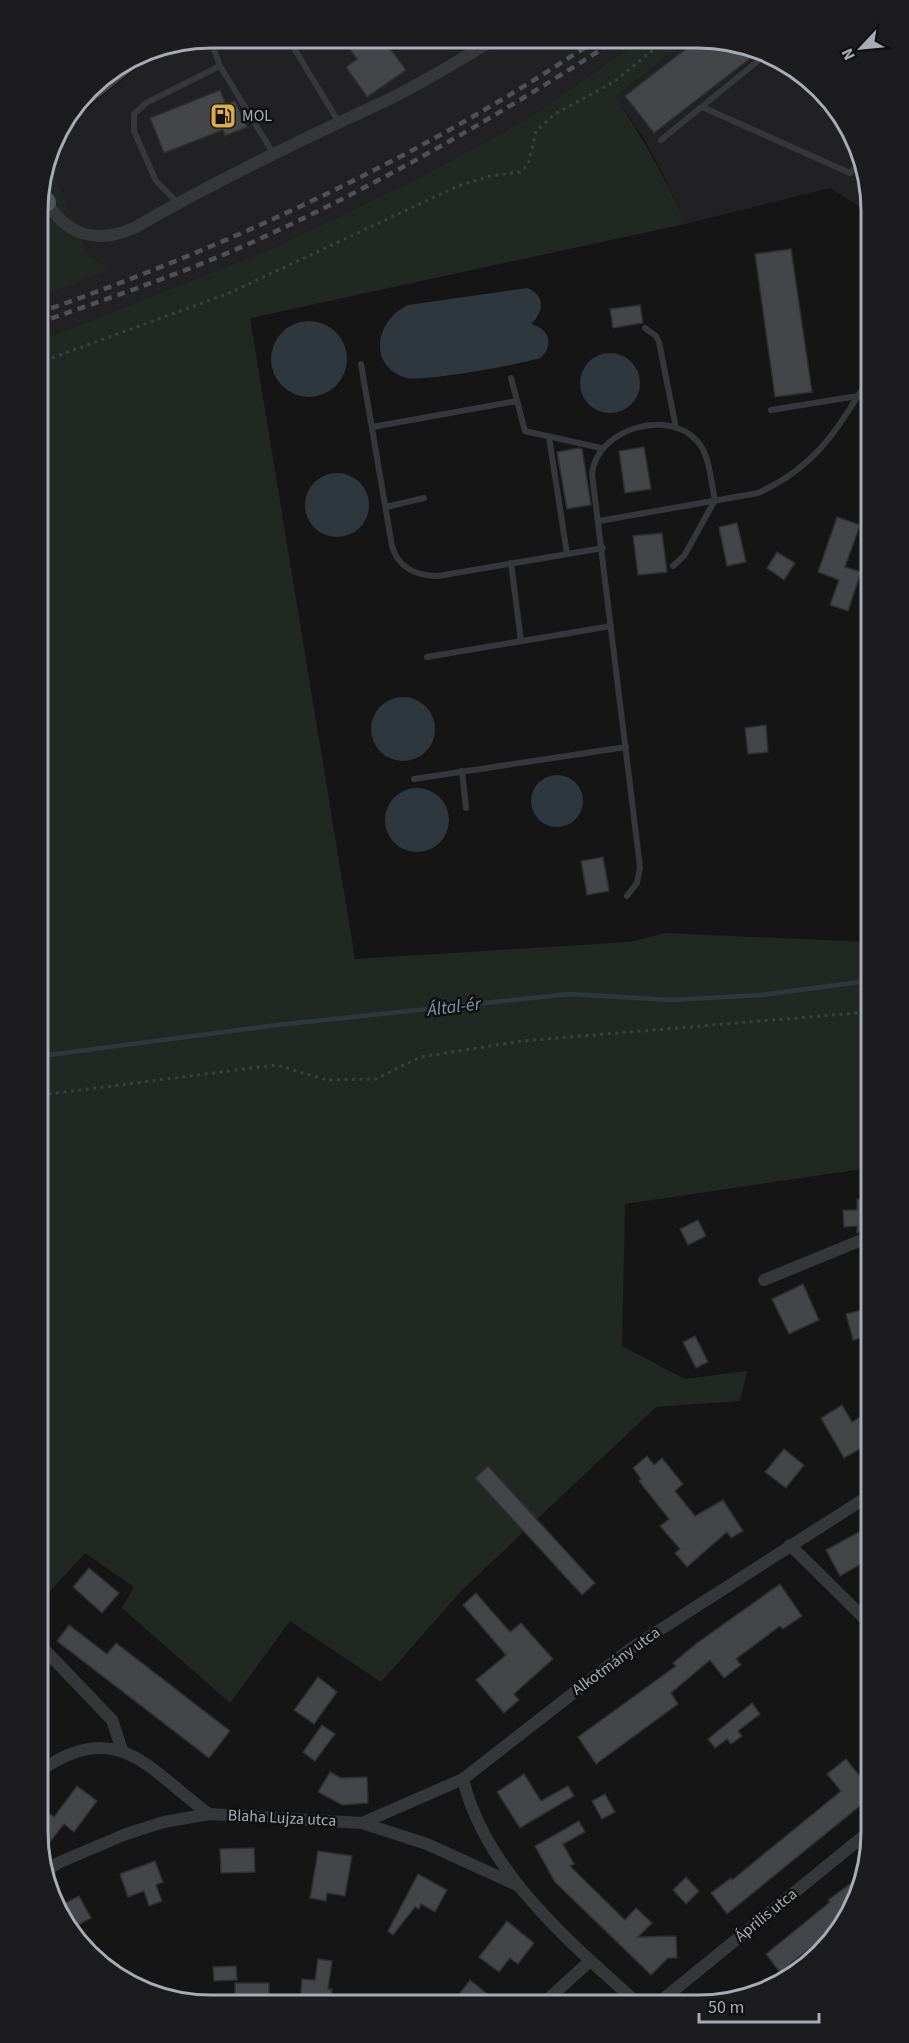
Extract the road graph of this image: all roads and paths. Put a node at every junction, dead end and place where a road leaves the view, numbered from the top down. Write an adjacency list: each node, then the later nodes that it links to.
1 (214, 48): 6 (lane)
2 (294, 48): 8 (lane)
3 (479, 48): 8 (street)
4 (655, 48): 15 (path)
5 (759, 60): 7 (lane)
6 (220, 66): 10 (lane); 12 (lane)
7 (702, 107): 9 (lane); 11 (lane)
8 (338, 121): 10 (street)
9 (661, 141)
10 (273, 153): 12 (street)
11 (855, 169)
12 (178, 203): 13 (street)
13 (48, 206)
14 (645, 328): 23 (lane)
15 (48, 359)
16 (361, 364): 22 (lane)
17 (512, 378): 20 (lane)
18 (861, 391): 19 (lane)
19 (858, 396): 21 (lane); 27 (lane)
20 (517, 401): 22 (lane); 24 (lane)
21 (771, 410)
22 (372, 427): 28 (lane)
23 (676, 428): 25 (lane); 27 (lane)
24 (549, 437): 25 (lane); 31 (lane)
25 (602, 448): 29 (lane)
26 (423, 498): 28 (lane)
27 (715, 500): 29 (lane); 33 (lane)
28 (386, 507): 32 (lane)
29 (599, 520): 30 (lane)
30 (603, 548): 31 (lane); 34 (lane)
31 (567, 554): 32 (lane)
32 (511, 563): 35 (lane)
33 (674, 566)
34 (611, 626): 35 (lane); 37 (lane)
35 (521, 641): 36 (lane)
36 (427, 657)
37 (626, 747): 38 (lane); 41 (lane)
38 (462, 771): 39 (lane); 40 (lane)
39 (414, 779)
40 (466, 808)
41 (627, 896)
42 (861, 1013): 43 (path)
43 (48, 1094)
44 (861, 1240): 45 (street)
45 (764, 1280)
46 (861, 1501): 47 (street, Alkotmány utca)
47 (790, 1545): 48 (street); 52 (street, Alkotmány utca)
48 (861, 1615)
49 (48, 1653): 50 (street)
50 (122, 1750): 51 (street); 53 (street)
51 (48, 1767)
52 (463, 1779): 54 (street, Alkotmány utca); 57 (street, Blaha Lujza utca)
53 (209, 1814): 54 (street, Blaha Lujza utca); 56 (street, Blaha Lujza utca)
54 (362, 1823): 57 (street, Blaha Lujza utca)
55 (861, 1838): 61 (street, Április utca)
56 (52, 1867)
57 (519, 1886): 58 (street, Blaha Lujza utca)
58 (590, 1961): 59 (street); 60 (street, Blaha Lujza utca)
59 (553, 1995)
60 (628, 1995)
61 (668, 1995)

